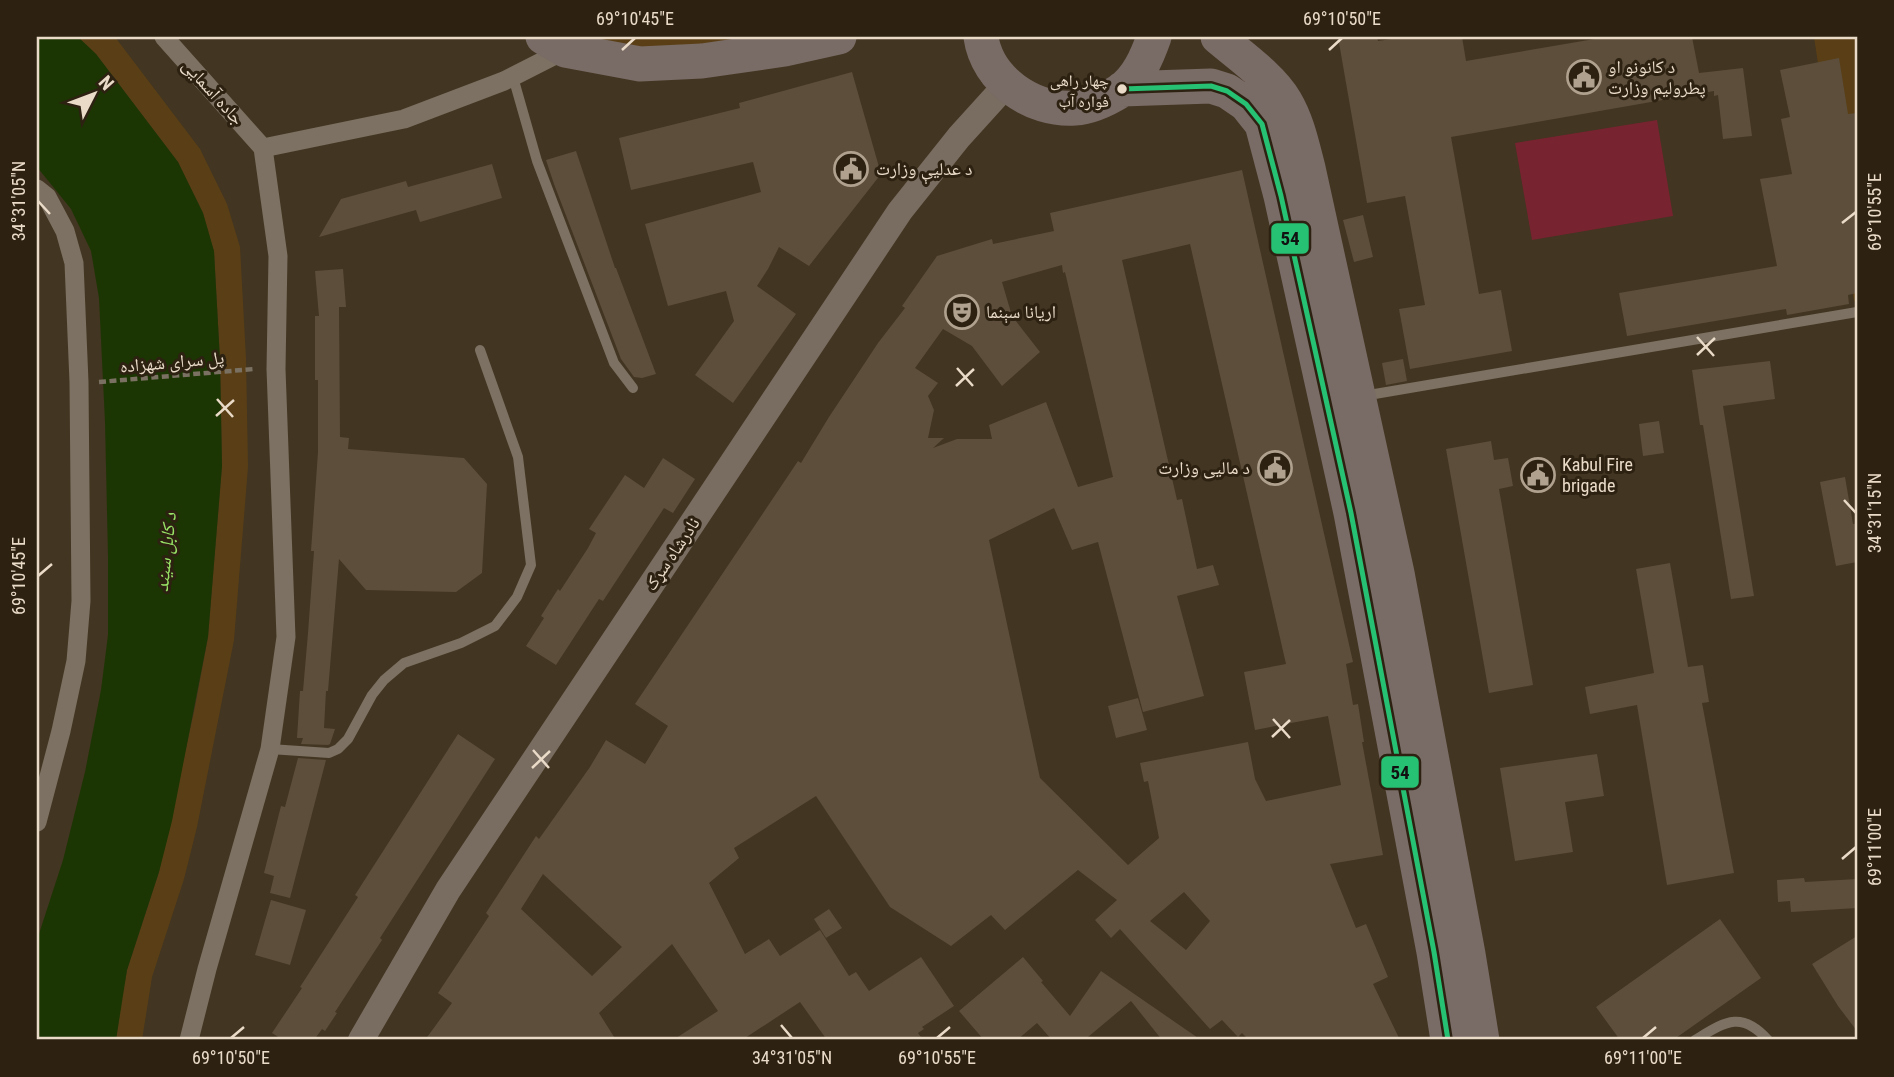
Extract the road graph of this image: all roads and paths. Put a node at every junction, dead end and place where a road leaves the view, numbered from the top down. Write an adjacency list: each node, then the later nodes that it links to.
1 (164, 37): 10 (street, جاده آسمایی)
2 (839, 37): 6 (highway)
3 (981, 37): 8 (highway)
4 (1154, 37): 9 (highway)
5 (1218, 37): 17 (highway)
6 (554, 43): 7 (street)
7 (513, 77): 10 (street); 16 (lane)
8 (1007, 84): 9 (highway); 21 (street, نادرشاه سړک)
9 (1122, 89): 22 (highway)
10 (262, 148): 18 (street)
11 (37, 189): 19 (street)
12 (1857, 312): 17 (lane)
13 (480, 350): 18 (lane)
14 (251, 370): 15 (path, پل سرای شهزاده)
15 (96, 382)
16 (633, 388)
17 (1359, 396): 23 (highway)
18 (270, 749): 20 (street)
19 (37, 822)
20 (189, 1040)
21 (361, 1040)
22 (1448, 1040)
23 (1482, 1040)
24 (1695, 1040): 25 (lane)
25 (1768, 1040)

